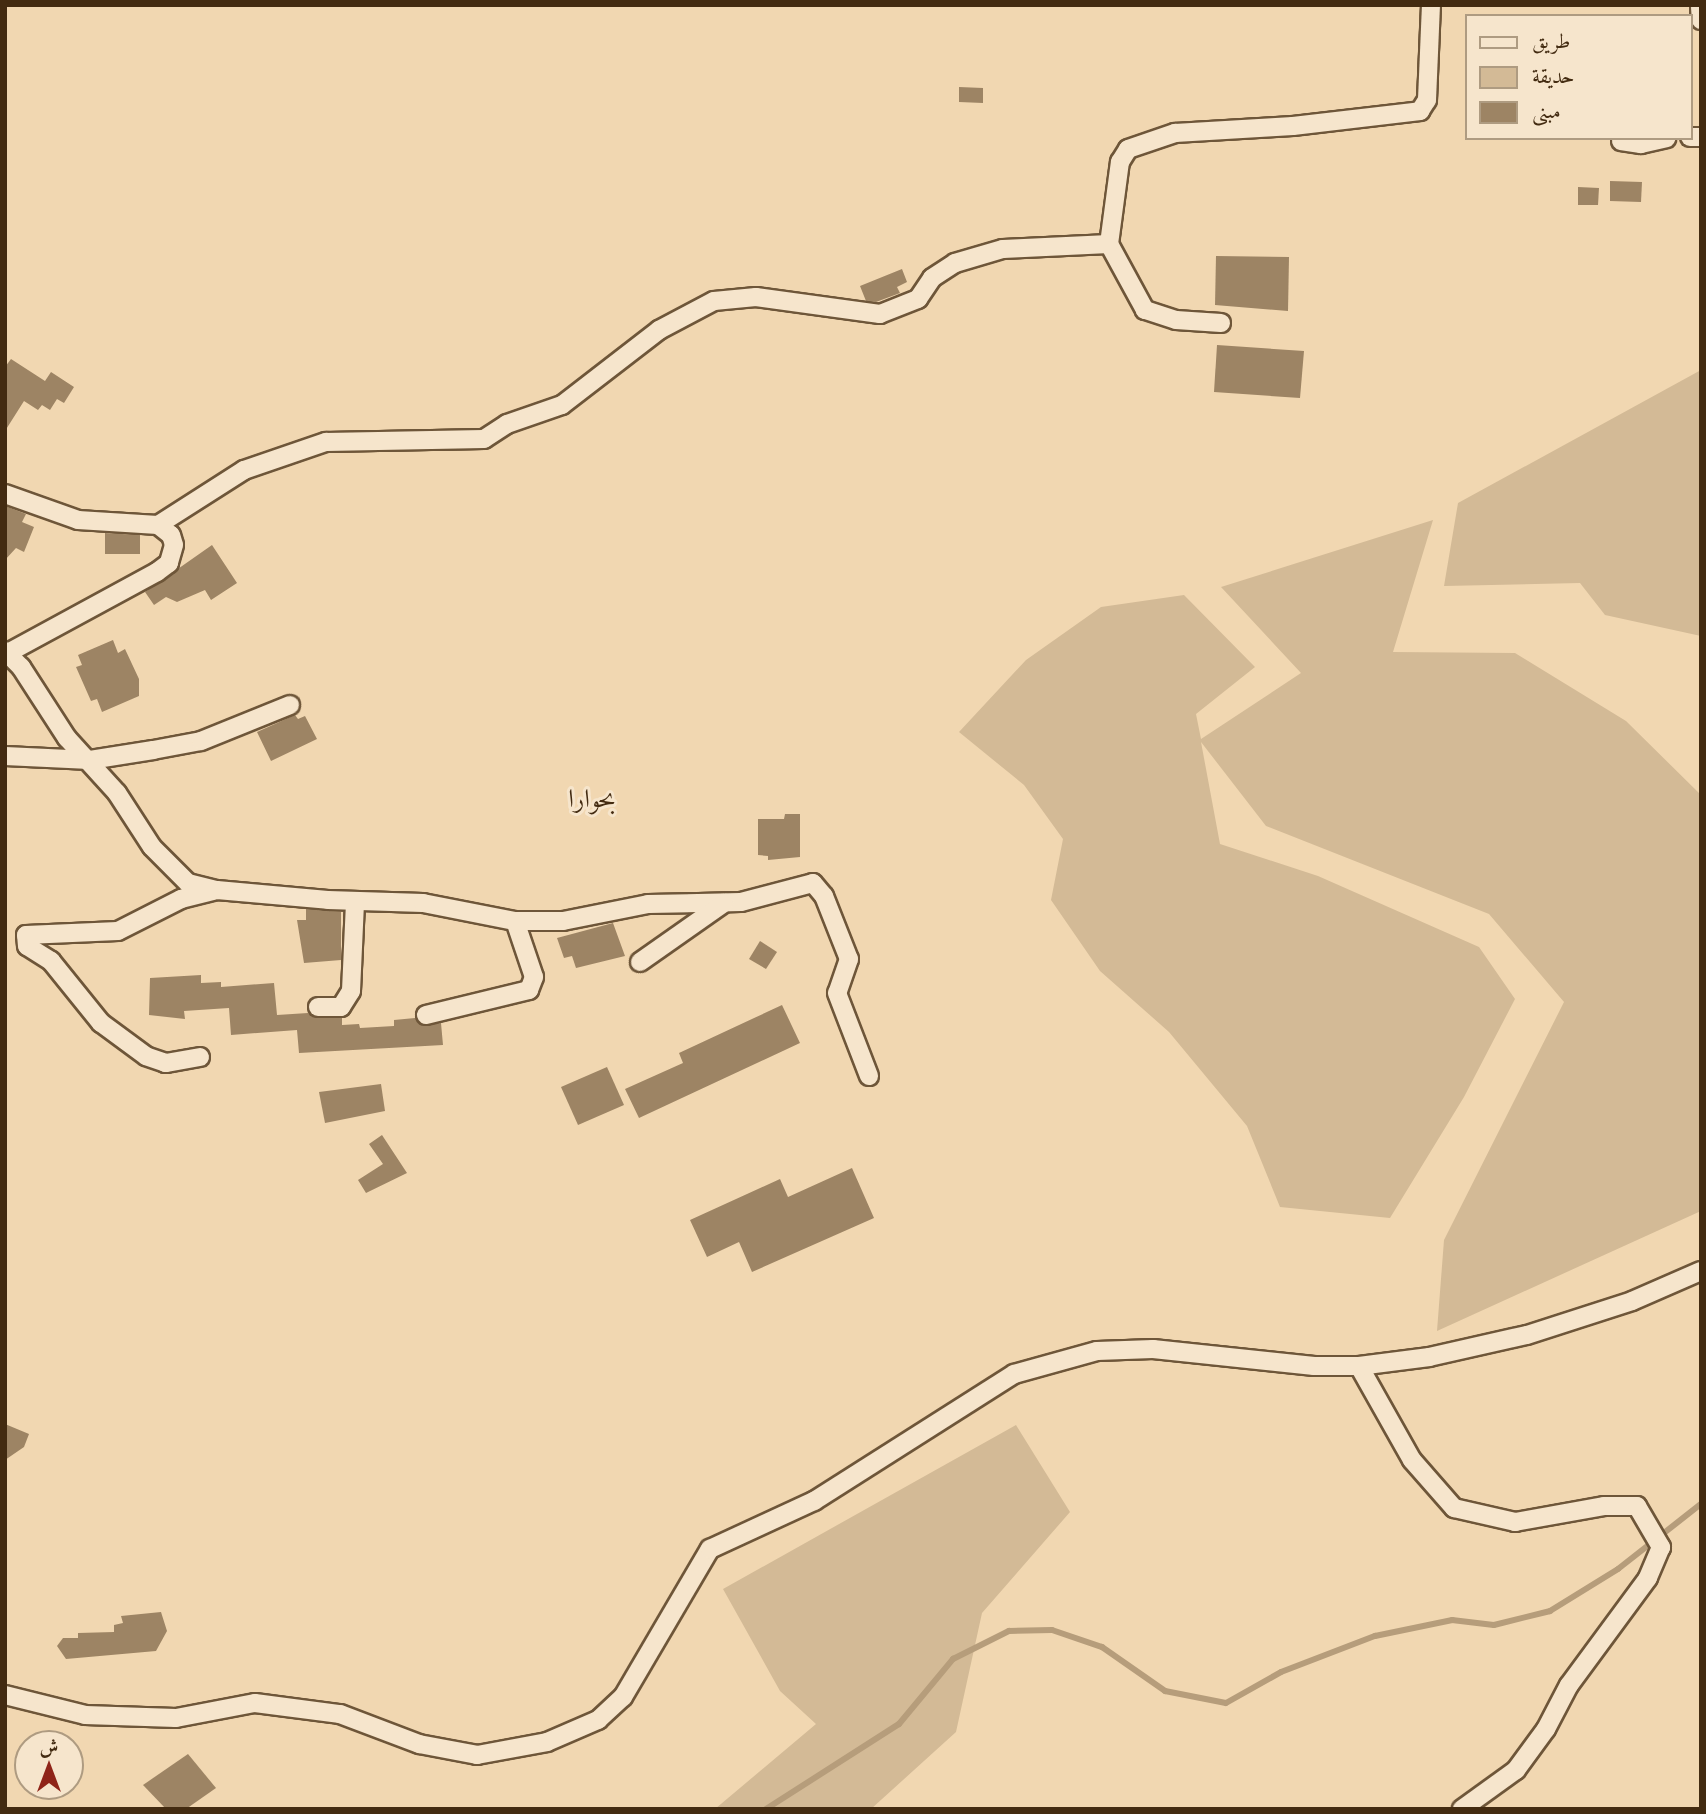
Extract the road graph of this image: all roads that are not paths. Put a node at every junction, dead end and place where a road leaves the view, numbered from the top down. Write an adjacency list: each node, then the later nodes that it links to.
1 (1431, 5): 7 (street)
2 (1690, 5): 3 (street)
3 (1701, 7): 4 (street)
4 (1701, 20)
5 (1658, 140): 6 (street)
6 (1621, 141)
7 (1110, 244): 8 (street); 10 (street)
8 (1222, 323)
9 (5, 494): 10 (street)
10 (158, 524): 11 (street)
11 (6, 652): 14 (street)
12 (290, 705): 14 (street)
13 (5, 757): 14 (street)
14 (90, 760): 15 (street)
15 (217, 890): 16 (street); 22 (street)
16 (355, 902): 18 (street); 20 (street)
17 (724, 903): 18 (street); 19 (street); 23 (street)
18 (515, 921): 21 (street)
19 (640, 962)
20 (318, 1006)
21 (426, 1015)
22 (200, 1057)
23 (869, 1076)
24 (1701, 1271): 25 (street)
25 (1359, 1366): 26 (street); 27 (street)
26 (5, 1695)
27 (1462, 1809)

